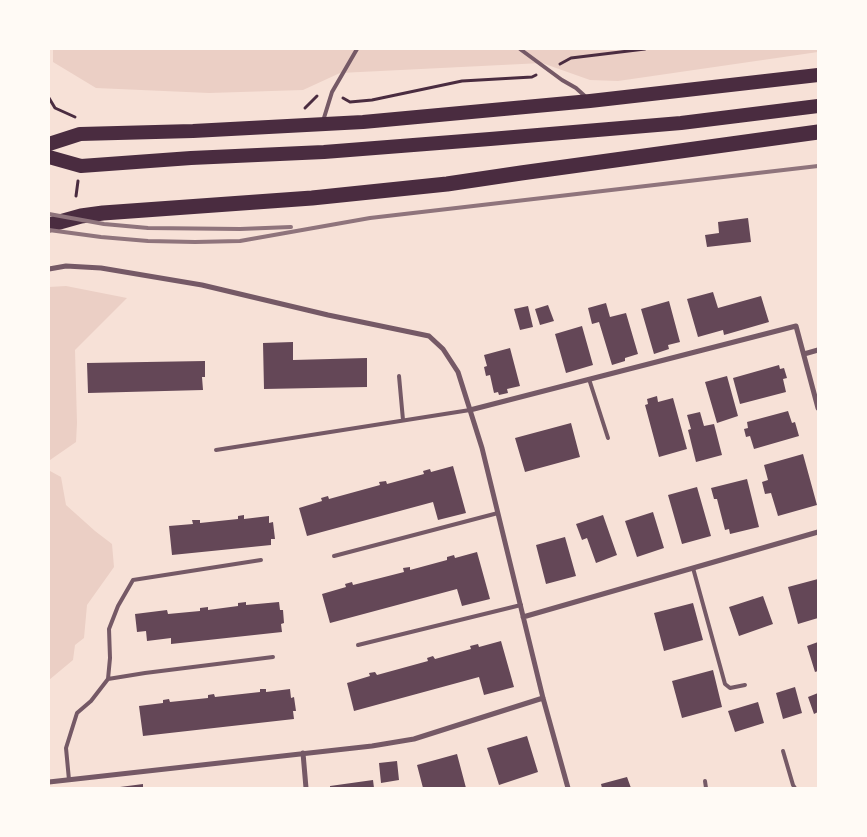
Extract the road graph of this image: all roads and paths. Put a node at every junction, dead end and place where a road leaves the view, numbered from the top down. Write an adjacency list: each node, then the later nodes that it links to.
1 (357, 49): 7 (lane)
2 (520, 49): 9 (lane)
3 (644, 49): 4 (path)
4 (560, 64)
5 (540, 74): 7 (path)
6 (818, 75): 9 (highway)
7 (332, 92): 11 (path); 13 (lane)
8 (49, 98): 12 (path)
9 (590, 101): 13 (highway)
10 (818, 106): 16 (highway)
11 (304, 109)
12 (81, 118)
13 (322, 124): 15 (highway)
14 (818, 132): 17 (highway)
15 (49, 144)
16 (49, 157)
17 (49, 225)
18 (49, 270): 24 (street)
19 (818, 350): 20 (street)
20 (804, 354): 22 (street); 23 (street)
21 (399, 376): 25 (lane)
22 (589, 379): 24 (street); 26 (lane)
23 (818, 408)
24 (470, 410): 25 (lane); 28 (street)
25 (402, 420): 27 (lane)
26 (608, 438)
27 (216, 450)
28 (498, 513): 30 (lane); 33 (street)
29 (818, 532): 32 (street)
30 (334, 556)
31 (261, 560): 37 (lane)
32 (693, 568): 34 (street); 38 (lane)
33 (521, 605): 34 (street); 35 (lane)
34 (524, 617): 39 (street)
35 (358, 645)
36 (273, 657): 37 (lane)
37 (108, 679): 42 (lane)
38 (745, 685)
39 (543, 698): 41 (street); 46 (street)
40 (783, 751): 48 (lane)
41 (303, 753): 42 (street); 45 (street)
42 (69, 780): 44 (street)
43 (705, 781): 47 (lane)
44 (49, 782)
45 (306, 788)
46 (568, 788)
47 (706, 788)
48 (795, 788)

